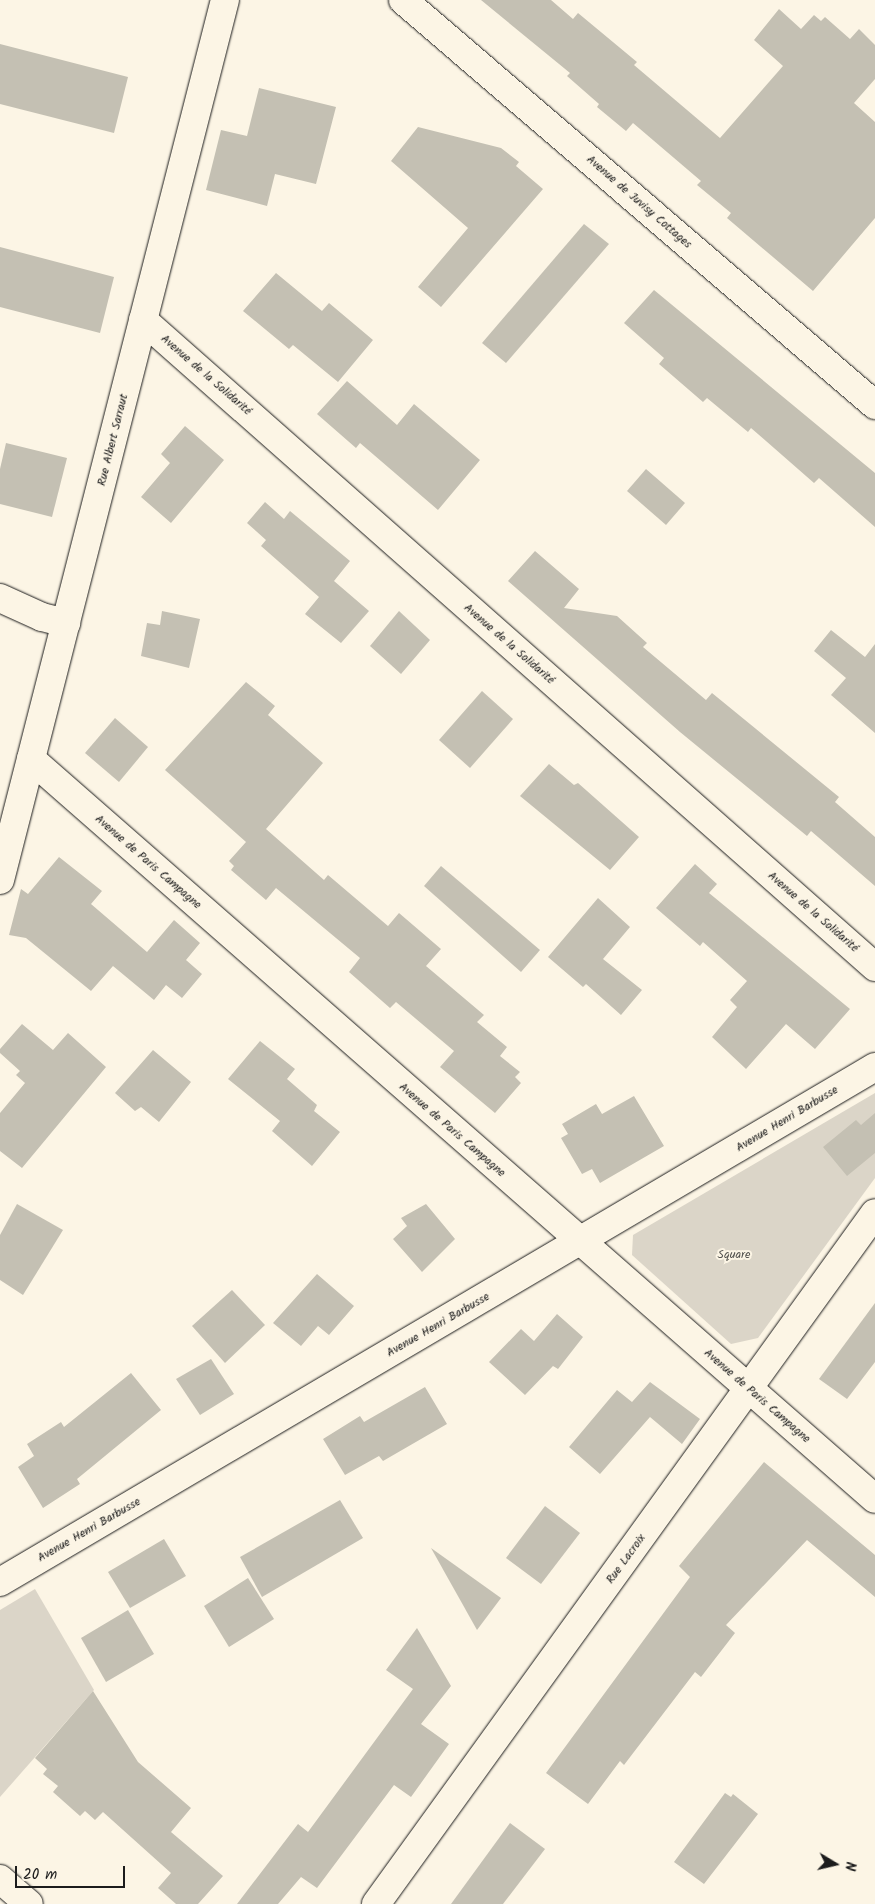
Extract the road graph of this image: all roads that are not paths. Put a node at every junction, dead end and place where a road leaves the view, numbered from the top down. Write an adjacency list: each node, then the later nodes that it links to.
1 (226, 0): 3 (street, Rue Albert Sarraut)
2 (403, 0): 4 (street, Avenue de Juvisy Cottages)
3 (143, 320): 6 (street, Rue Albert Sarraut); 9 (street, Avenue de la Solidarité)
4 (875, 405)
5 (0, 598): 6 (street)
6 (66, 623): 7 (street, Rue Albert Sarraut)
7 (31, 759): 8 (street, Rue Albert Sarraut); 12 (street, Avenue de Paris Campagne)
8 (0, 880)
9 (875, 967)
10 (875, 1066): 12 (street, Avenue Henri Barbusse)
11 (875, 1213): 13 (street, Rue Lacroix)
12 (579, 1241): 13 (street, Avenue de Paris Campagne); 15 (street, Avenue Henri Barbusse)
13 (749, 1389): 14 (street, Avenue de Paris Campagne); 18 (street, Rue Lacroix)
14 (875, 1499)
15 (0, 1582)
16 (0, 1879): 17 (street)
17 (29, 1904)
18 (376, 1904)

